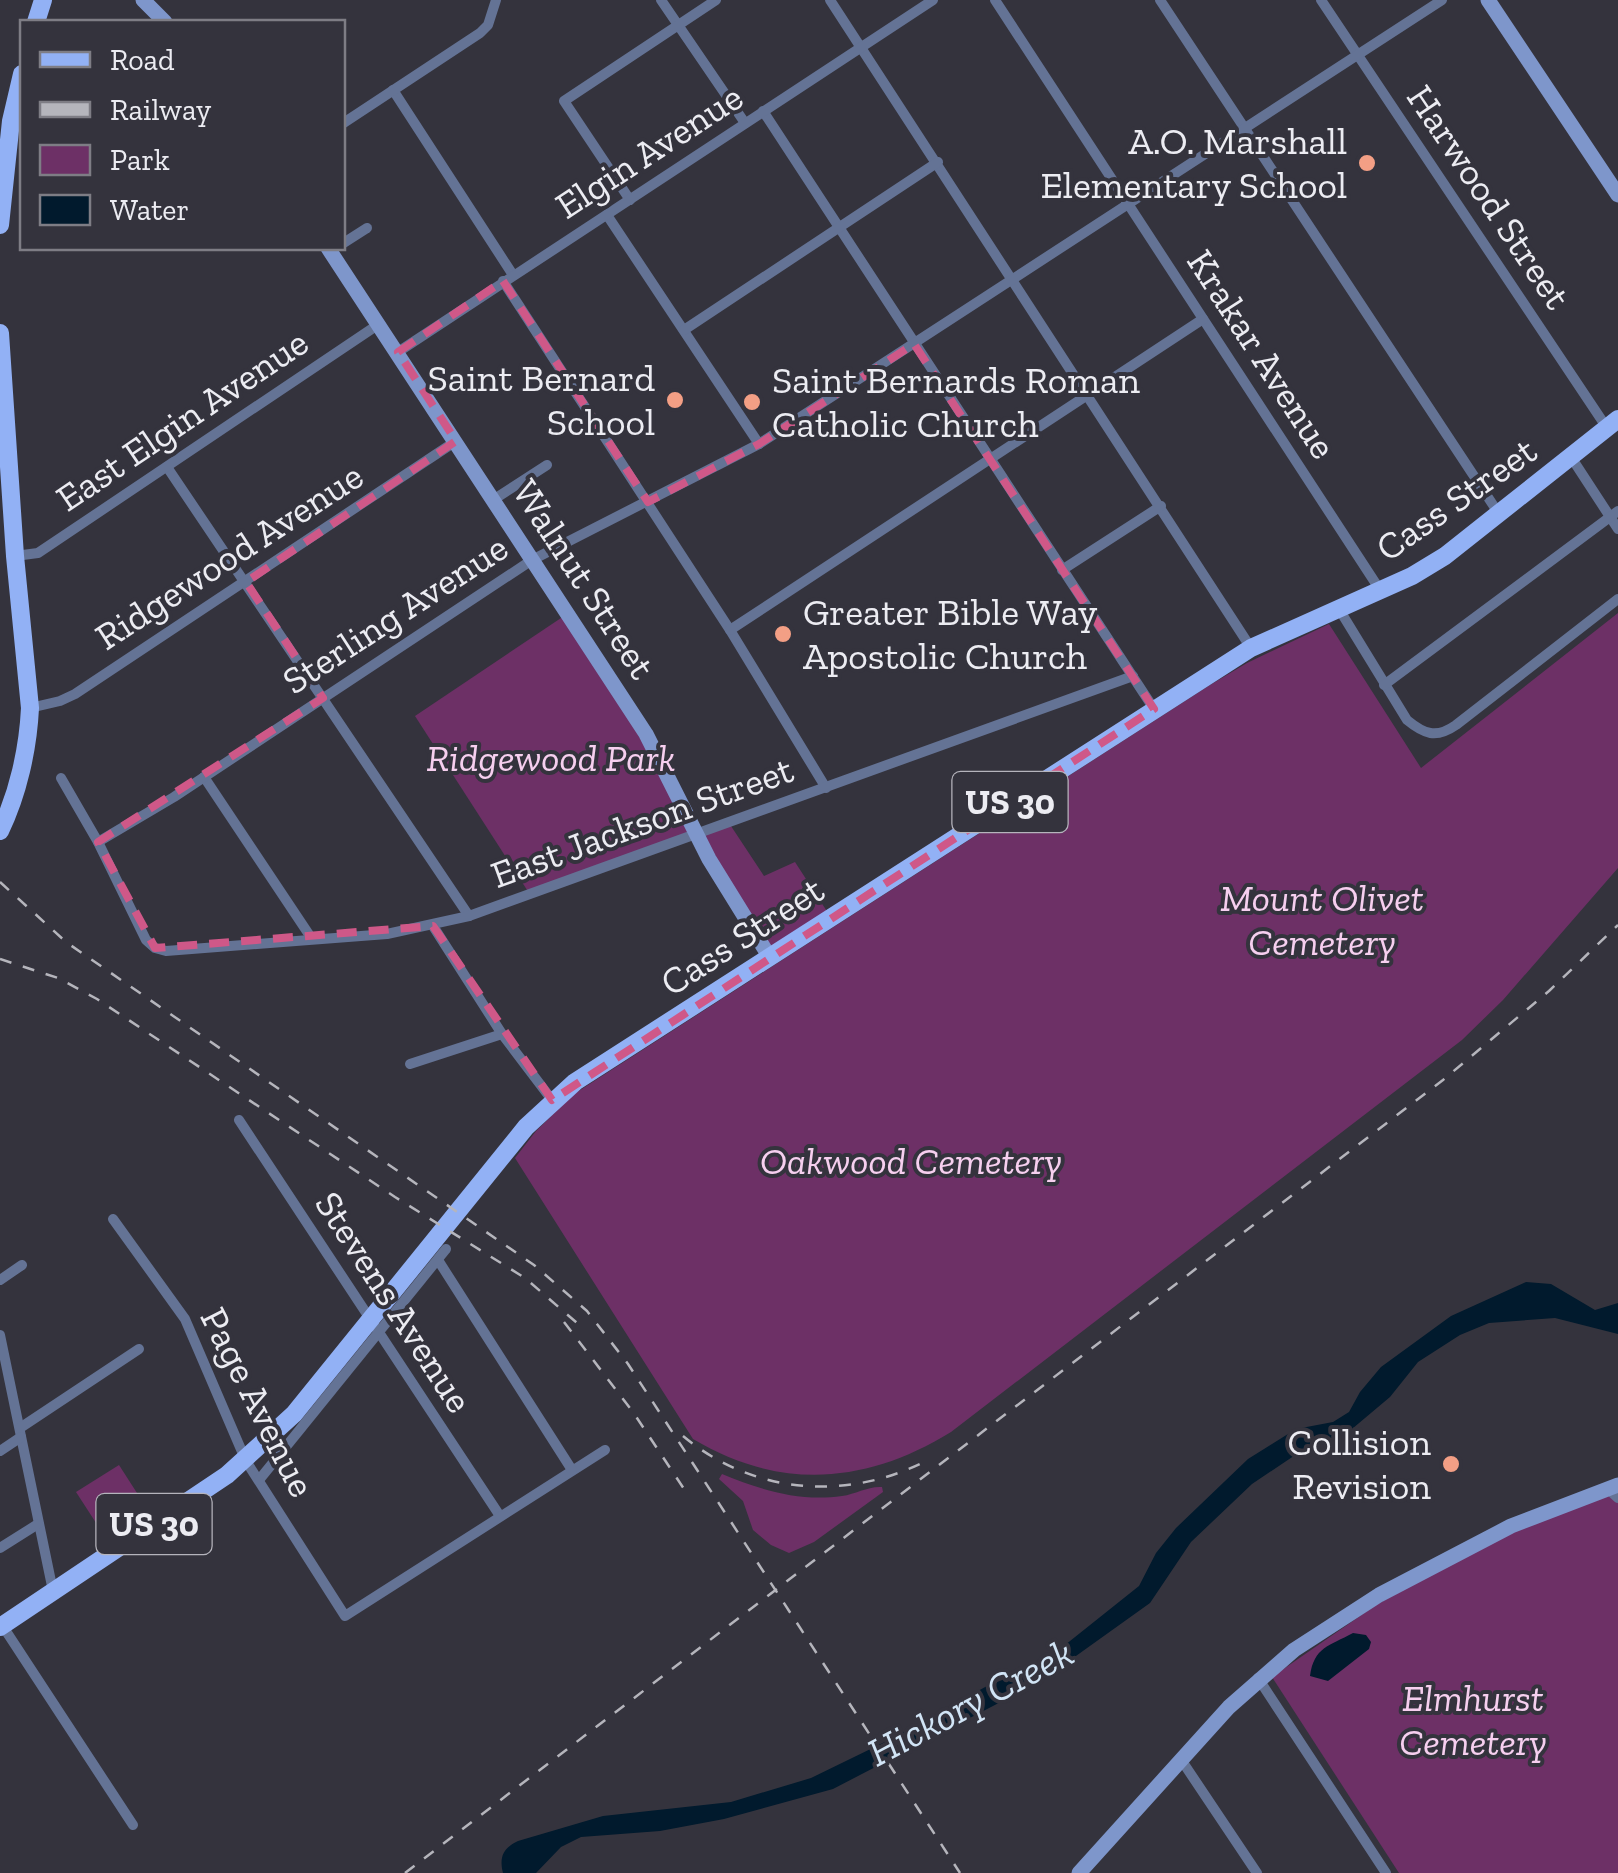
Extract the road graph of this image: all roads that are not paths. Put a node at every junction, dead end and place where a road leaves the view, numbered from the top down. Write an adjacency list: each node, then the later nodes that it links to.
1 (143, 0): 12 (street)
2 (496, 0): 17 (street)
3 (661, 0): 13 (street)
4 (716, 0): 13 (street)
5 (830, 0): 14 (street)
6 (932, 0): 14 (street, Elgin Avenue)
7 (995, 0): 25 (street, Krakar Avenue)
8 (1160, 0): 21 (street)
9 (1321, 0): 15 (street, Harwood Street)
10 (1442, 0): 15 (street, Sterling Avenue)
11 (1488, 0): 23 (street)
12 (163, 20)
13 (677, 26): 20 (street); 24 (street)
14 (862, 47): 18 (street, Elgin Avenue); 22 (street)
15 (1358, 54): 21 (street, Sterling Avenue); 41 (street, Harwood Street)
16 (20, 84): 27 (main road)
17 (393, 90): 19 (street); 32 (street)
18 (764, 111): 20 (street, Elgin Avenue); 29 (street)
19 (345, 122)
20 (745, 123): 24 (street, Elgin Avenue)
21 (1244, 127): 25 (street, Sterling Avenue); 51 (street)
22 (938, 162): 29 (street); 33 (street)
23 (1618, 195)
24 (630, 200): 26 (street, Elgin Avenue)
25 (1128, 205): 33 (street, Sterling Avenue); 34 (street, Krakar Avenue)
26 (607, 215): 32 (street, Elgin Avenue); 36 (street)
27 (0, 225)
28 (367, 228): 30 (street)
29 (839, 229): 36 (street); 38 (street)
30 (345, 242)
31 (336, 250): 35 (street, Walnut Street)
32 (508, 278): 39 (street, Elgin Avenue); 49 (street)
33 (1012, 280): 38 (street, Sterling Avenue); 40 (street)
34 (1203, 318): 40 (street); 58 (street, Krakar Avenue)
35 (379, 324): 39 (street, Walnut Street); 47 (street, East Elgin Avenue)
36 (684, 330): 43 (street)
37 (0, 334): 54 (main road)
38 (914, 344): 43 (street, Sterling Avenue); 45 (street)
39 (398, 352): 42 (street, Walnut Street)
40 (1088, 395): 45 (street); 50 (street)
41 (1612, 423): 44 (main road, Cass Street / US 30)
42 (456, 441): 48 (street, Walnut Street); 57 (street, Ridgewood Avenue)
43 (759, 444): 49 (street, Sterling Avenue)
44 (1571, 458): 51 (main road, Cass Street / US 30); 52 (street)
45 (988, 460): 56 (street); 61 (street)
46 (547, 465): 48 (street)
47 (168, 467): 54 (street, East Elgin Avenue); 57 (street)
48 (493, 500): 55 (street, Walnut Street)
49 (648, 502): 55 (street, Sterling Avenue); 61 (street)
50 (1161, 506): 56 (street); 62 (street)
51 (1500, 514): 58 (main road, Cass Street / US 30)
52 (1614, 514): 53 (street); 64 (street)
53 (1618, 528)
54 (15, 556): 66 (main road)
55 (532, 560): 65 (street, Sterling Avenue); 72 (street, Walnut Street)
56 (1062, 570): 63 (street)
57 (246, 582): 65 (street); 66 (street, Ridgewood Avenue)
58 (1380, 590): 60 (main road, Cass Street / US 30)
59 (1618, 599): 64 (street)
60 (1339, 609): 62 (main road, Cass Street / US 30); 64 (street)
61 (730, 630): 70 (street)
62 (1251, 648): 67 (main road, Cass Street / US 30)
63 (1133, 676): 67 (street); 70 (street, East Jackson Street)
64 (1384, 685)
65 (323, 698): 68 (street, Sterling Avenue); 74 (street)
66 (30, 708): 71 (main road)
67 (1154, 709): 77 (main road, Cass Street / US 30)
68 (204, 777): 73 (street, Sterling Avenue); 76 (street)
69 (61, 778): 73 (street)
70 (826, 788): 72 (street, East Jackson Street)
71 (0, 831)
72 (696, 833): 74 (street, East Jackson Street); 77 (street, Walnut Street)
73 (98, 842): 76 (street, East Jackson Street)
74 (469, 916): 75 (street, East Jackson Street)
75 (433, 926): 76 (street, East Jackson Street); 78 (street)
76 (312, 939)
77 (769, 956): 80 (main road, Cass Street / US 30)
78 (502, 1034): 79 (street); 80 (street)
79 (410, 1064)
80 (547, 1104): 93 (main road, Cass Street / US 30)
81 (239, 1120): 87 (street, Stevens Avenue)
82 (113, 1219): 93 (street, Page Avenue)
83 (446, 1249): 84 (street)
84 (438, 1260): 87 (street); 94 (street)
85 (22, 1266): 86 (street)
86 (0, 1280)
87 (378, 1332): 95 (street); 97 (street, Stevens Avenue)
88 (0, 1336): 90 (street)
89 (139, 1349): 90 (street)
90 (21, 1432): 92 (street); 98 (street)
91 (605, 1450): 94 (street)
92 (0, 1452)
93 (250, 1457): 95 (street, Page Avenue); 100 (main road, Cass Street / US 30)
94 (572, 1470): 97 (street)
95 (259, 1480): 97 (street, Page Avenue)
96 (1614, 1490): 102 (street)
97 (500, 1516)
98 (38, 1524): 99 (street); 100 (street)
99 (0, 1548)
100 (52, 1591): 101 (main road, Cass Street / US 30)
101 (1, 1626): 104 (street)
102 (1258, 1678): 103 (street); 107 (street)
103 (1182, 1761): 105 (street); 106 (street)
104 (133, 1824)
105 (1081, 1872)
106 (1258, 1873)
107 (1386, 1873)

